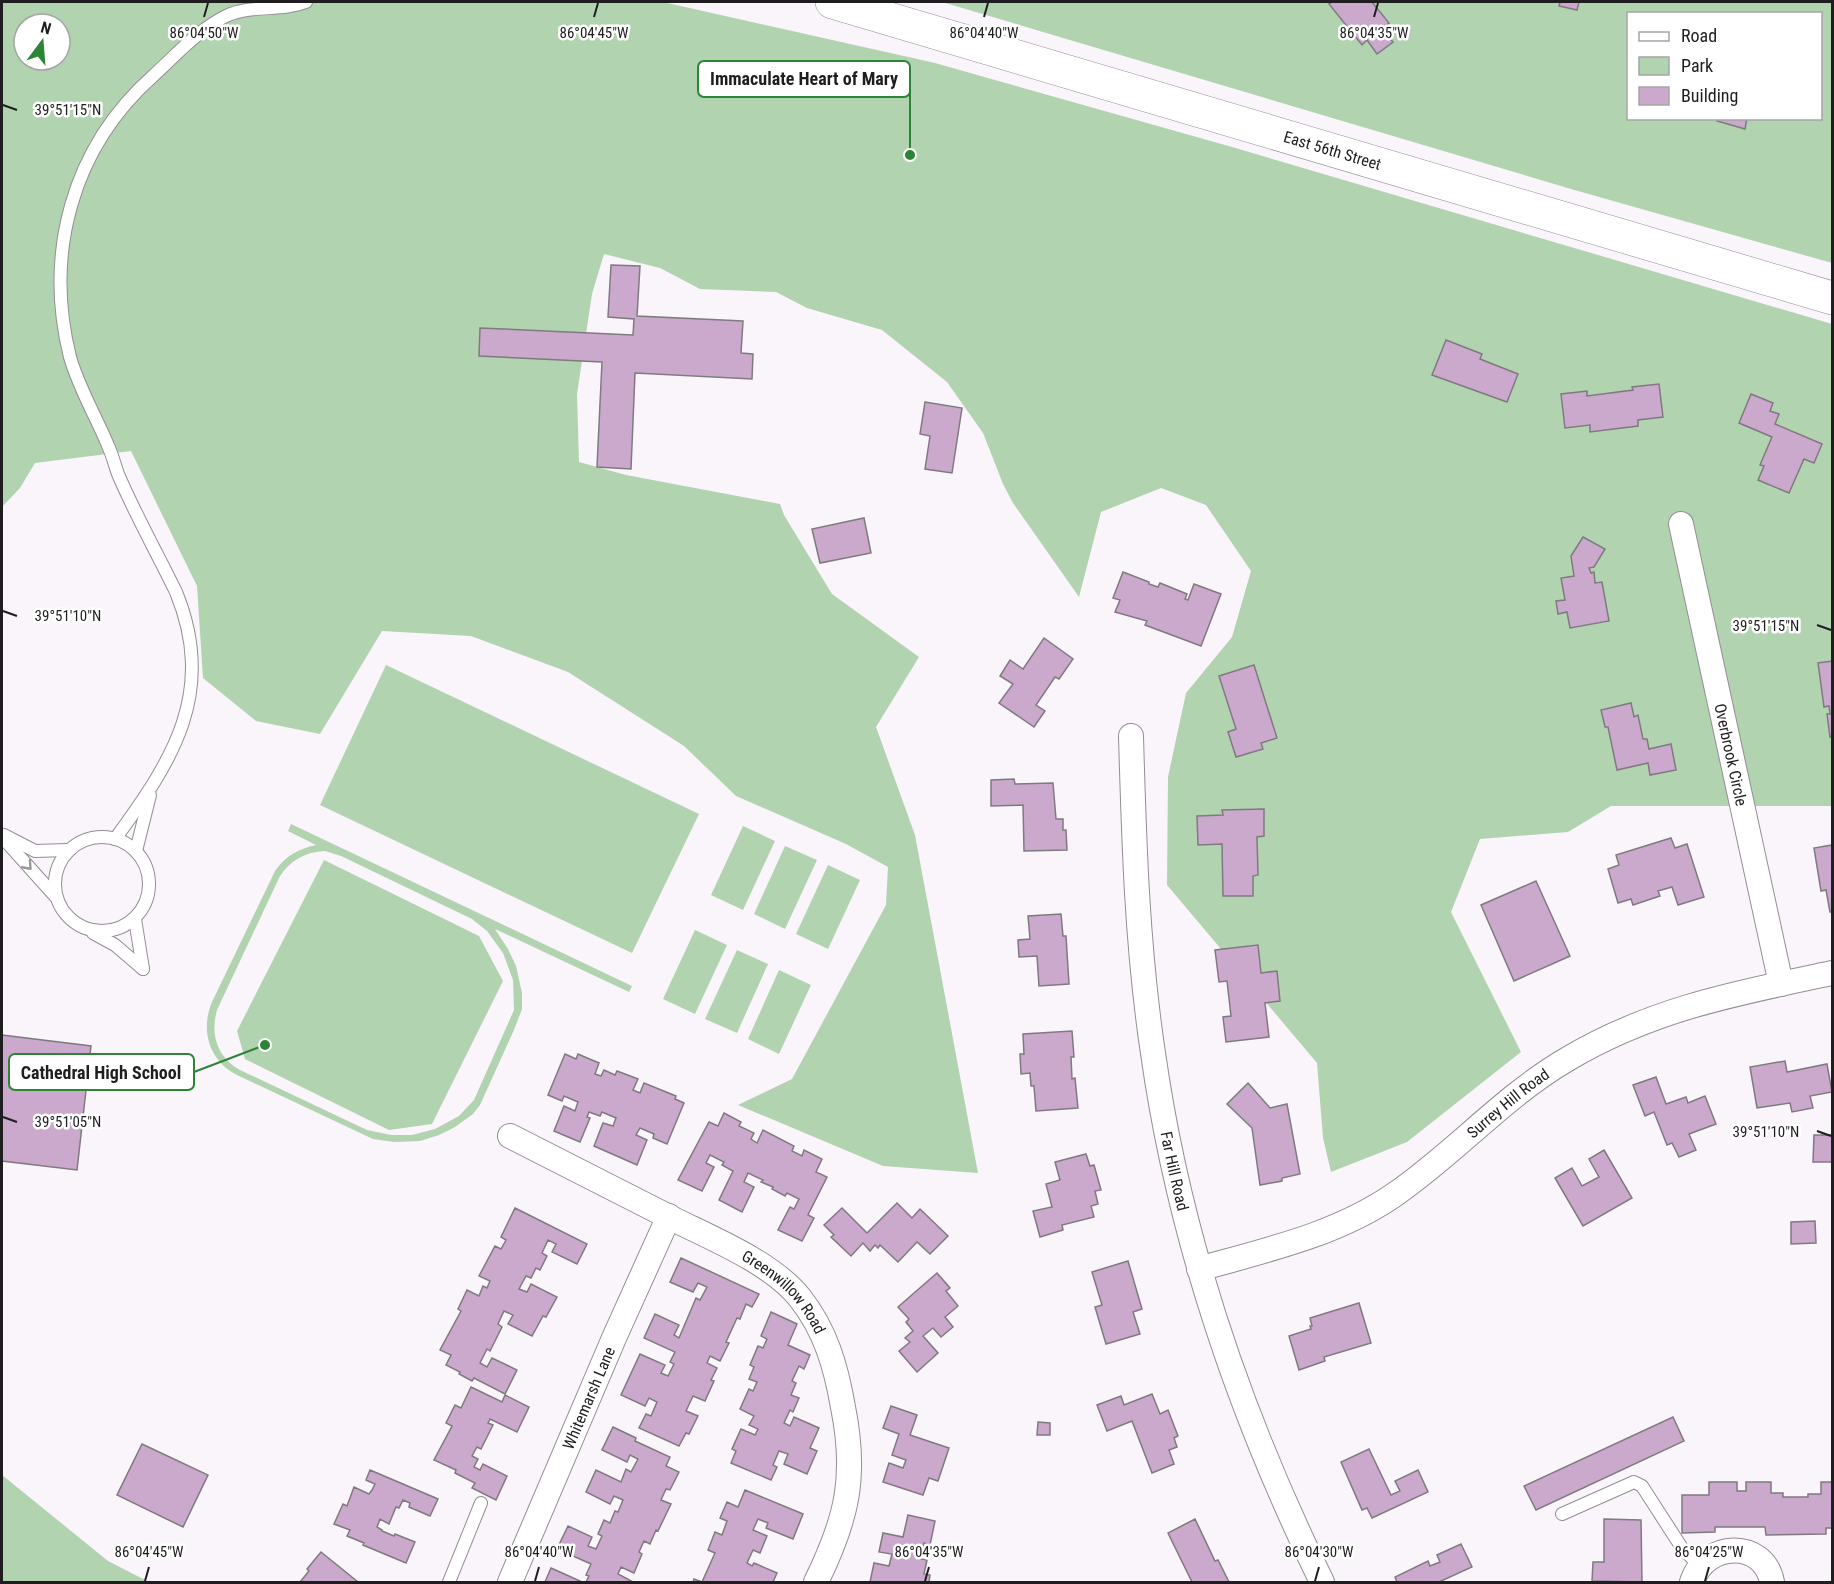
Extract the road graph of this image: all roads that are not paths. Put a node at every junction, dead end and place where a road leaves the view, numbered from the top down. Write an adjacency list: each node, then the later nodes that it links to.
1 (306, 2): 6 (lane)
2 (832, 2): 3 (main road, East 56th Street)
3 (1833, 298)
4 (1681, 524): 15 (street, Overbrook Circle)
5 (1131, 736): 18 (street, Far Hill Road)
6 (152, 788): 8 (lane); 10 (lane)
7 (2, 835): 9 (lane); 11 (lane, one-way to 11)
8 (115, 839): 9 (lane); 10 (lane)
9 (68, 850): 11 (lane)
10 (136, 851): 12 (lane)
11 (55, 896): 13 (lane)
12 (135, 919): 13 (lane); 13 (lane)
13 (88, 930)
14 (1833, 973): 15 (street, Surrey Hill Road)
15 (1781, 984): 18 (street, Surrey Hill Road)
16 (510, 1137): 17 (street, Greenwillow Road)
17 (669, 1216): 23 (street, Whitemarsh Lane); 24 (street, Greenwillow Road)
18 (1199, 1269): 25 (street, Far Hill Road)
19 (481, 1503): 22 (lane)
20 (1562, 1514): 21 (lane)
21 (1696, 1574): 26 (street)
22 (449, 1582)
23 (510, 1582)
24 (816, 1582)
25 (1322, 1582)
26 (1772, 1582)

